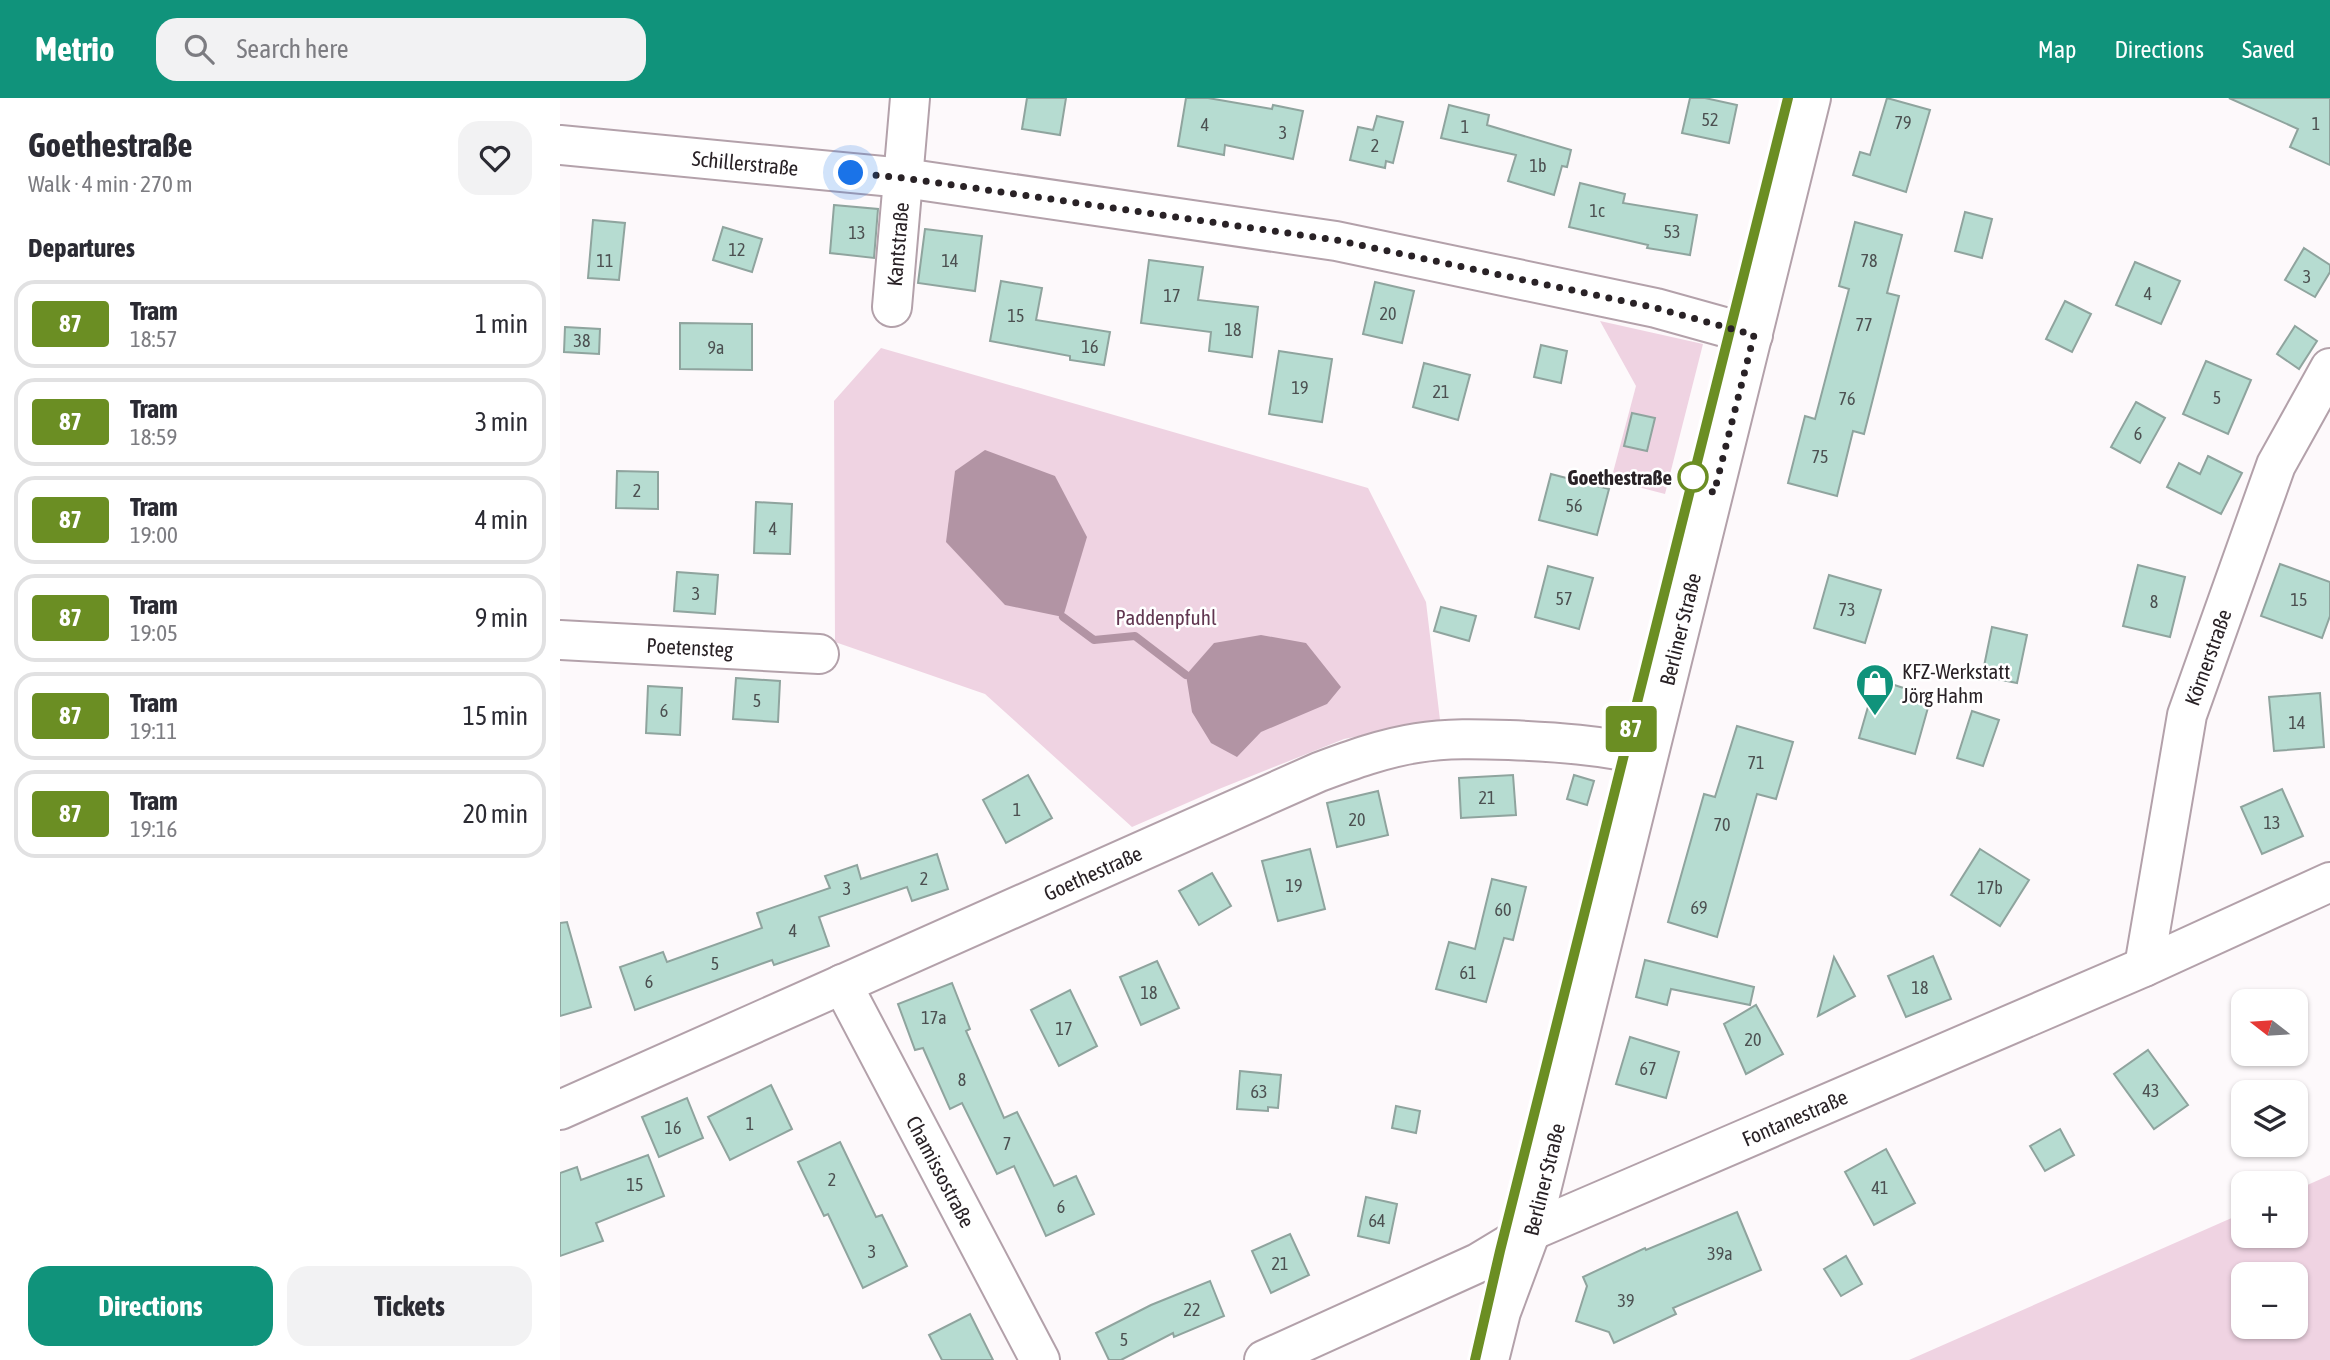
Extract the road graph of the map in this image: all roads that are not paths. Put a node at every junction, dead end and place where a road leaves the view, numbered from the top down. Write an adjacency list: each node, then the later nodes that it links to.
1 (910, 98): 4 (street, Kantstraße)
2 (1811, 98): 6 (street, Berliner Straße)
3 (560, 145): 4 (street, Schillerstraße)
4 (904, 178): 5 (street, Kantstraße); 6 (street, Schillerstraße)
5 (892, 307)
6 (1754, 335): 10 (street, Berliner Straße)
7 (2330, 368): 12 (street, Körnerstraße)
8 (560, 640): 9 (street, Poetensteg)
9 (819, 654)
10 (1647, 756): 13 (street, Goethestraße); 15 (street, Berliner Straße)
11 (2330, 882): 12 (street, Fontanestraße)
12 (2144, 967): 15 (street, Fontanestraße)
13 (842, 984): 14 (street, Goethestraße); 16 (street, Chamissostraße)
14 (560, 1110)
15 (1531, 1231): 17 (street, Fontanestraße); 18 (street, Berliner Straße)
16 (1040, 1360)
17 (1264, 1360)
18 (1489, 1360)

